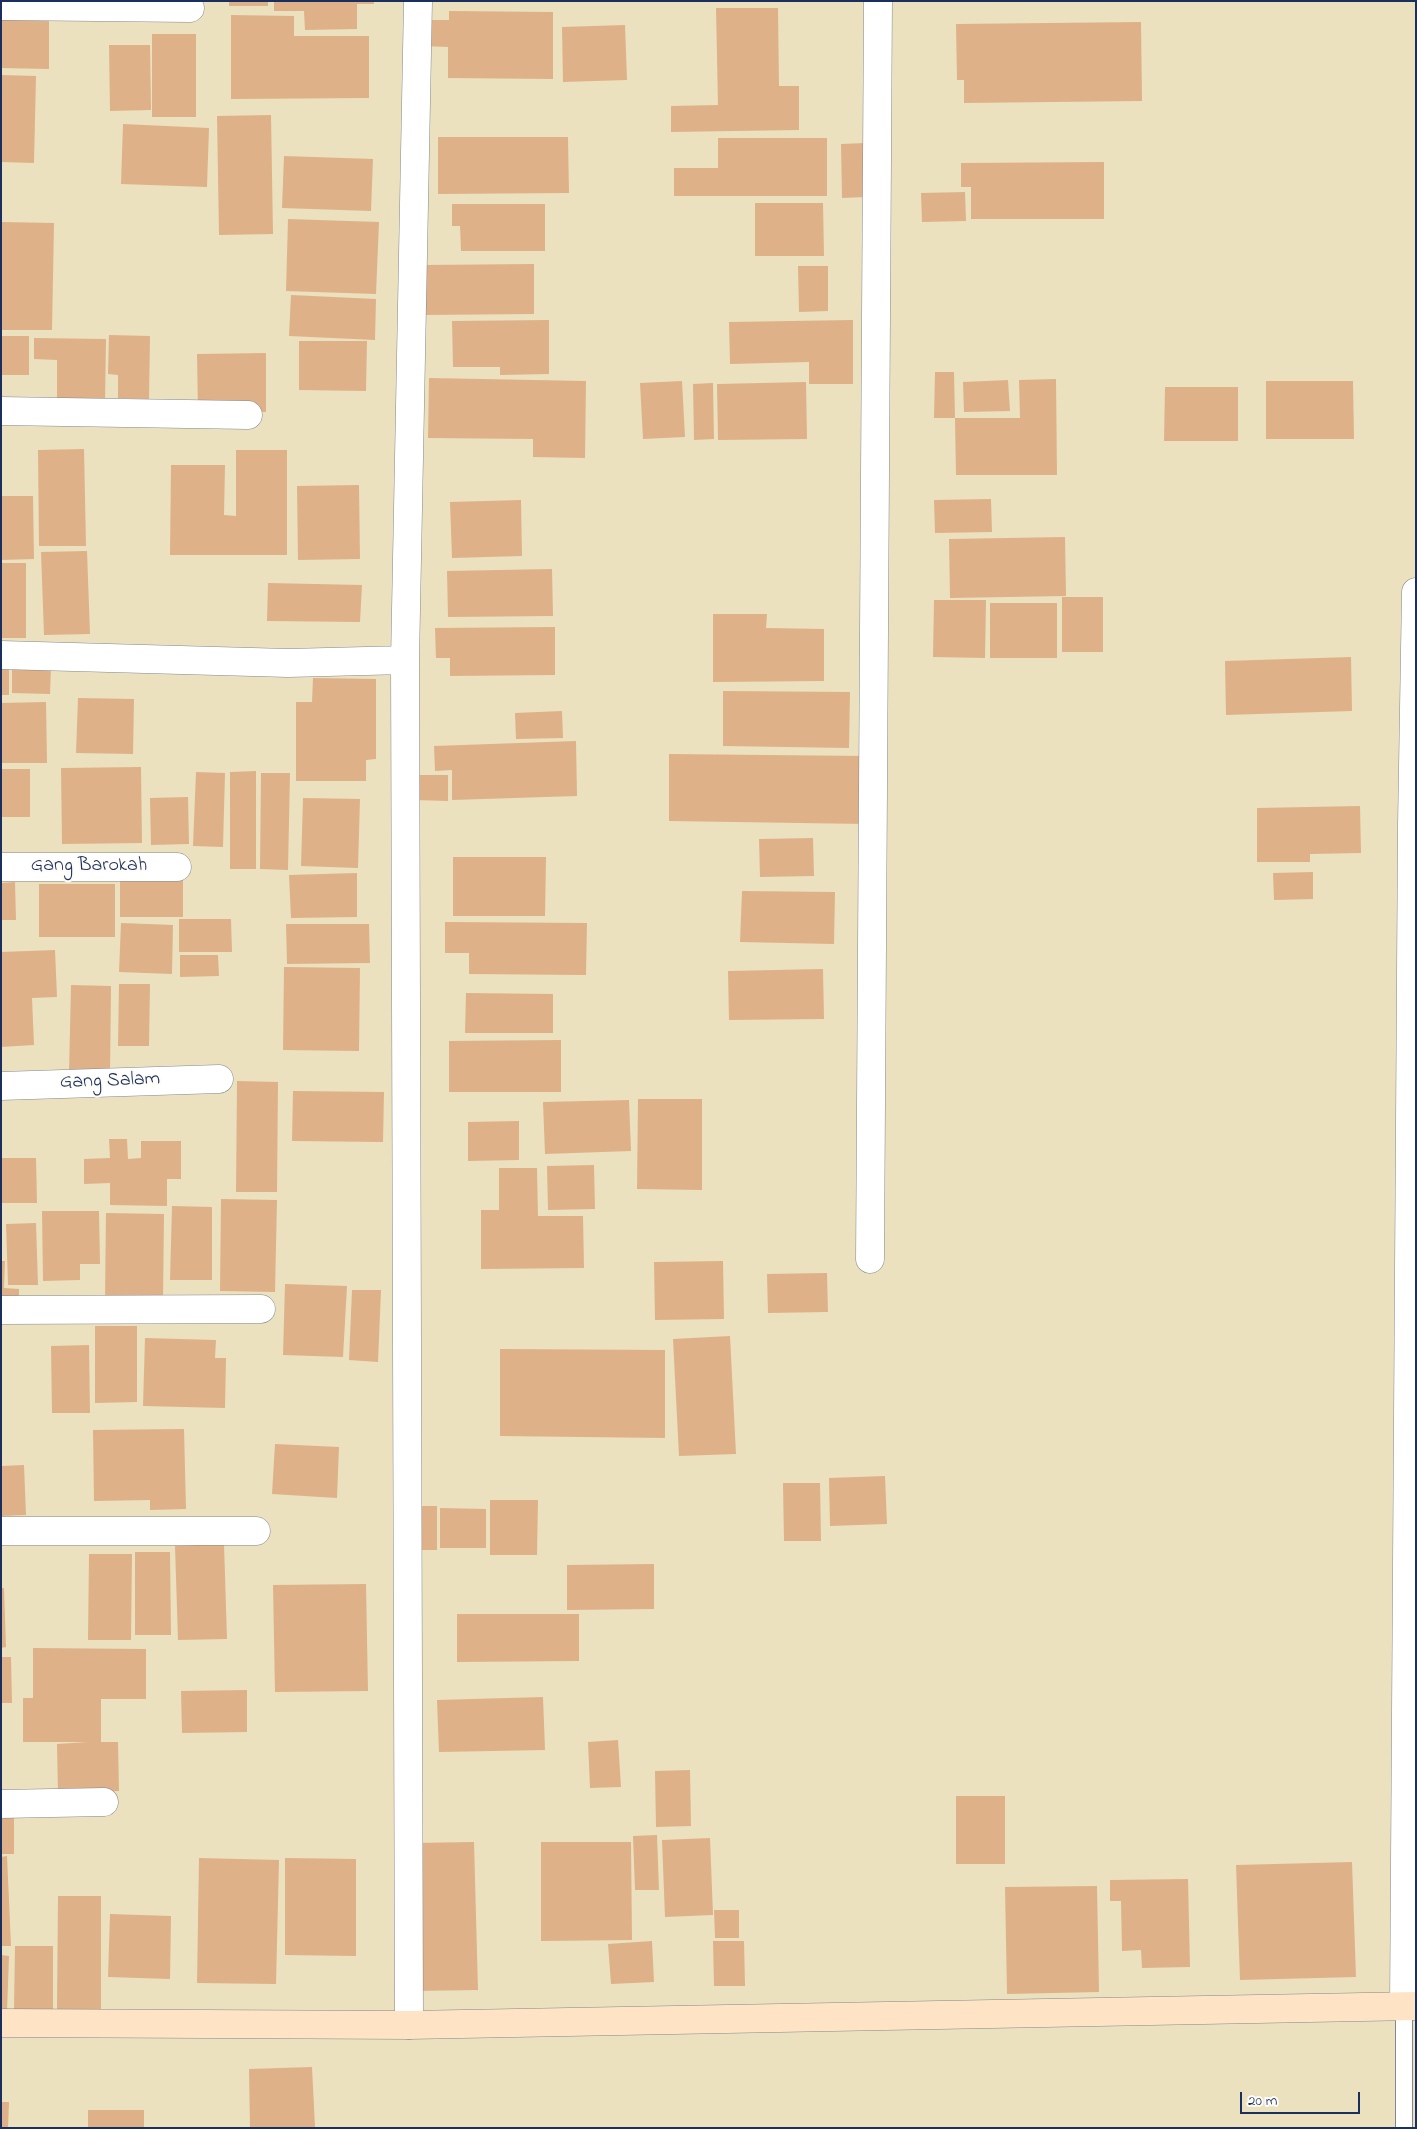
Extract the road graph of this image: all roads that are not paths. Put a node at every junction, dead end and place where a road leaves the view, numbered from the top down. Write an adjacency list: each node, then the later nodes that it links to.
1 (418, 1): 9 (street)
2 (878, 1): 14 (street)
3 (1, 6): 4 (street)
4 (190, 8)
5 (1, 411): 6 (street)
6 (248, 415)
7 (1416, 592): 21 (street)
8 (1, 655): 9 (street)
9 (405, 660): 23 (street)
10 (1, 867): 11 (street, Gang Barokah)
11 (177, 867)
12 (219, 1079): 13 (street, Gang Salam)
13 (1, 1086)
14 (870, 1259)
15 (260, 1309): 16 (street)
16 (1, 1310)
17 (1, 1531): 18 (street)
18 (256, 1531)
19 (104, 1802): 20 (street)
20 (1, 1804)
21 (1410, 2006): 23 (street); 24 (lane)
22 (1, 2023): 23 (street)
23 (409, 2025)
24 (1404, 2128)

